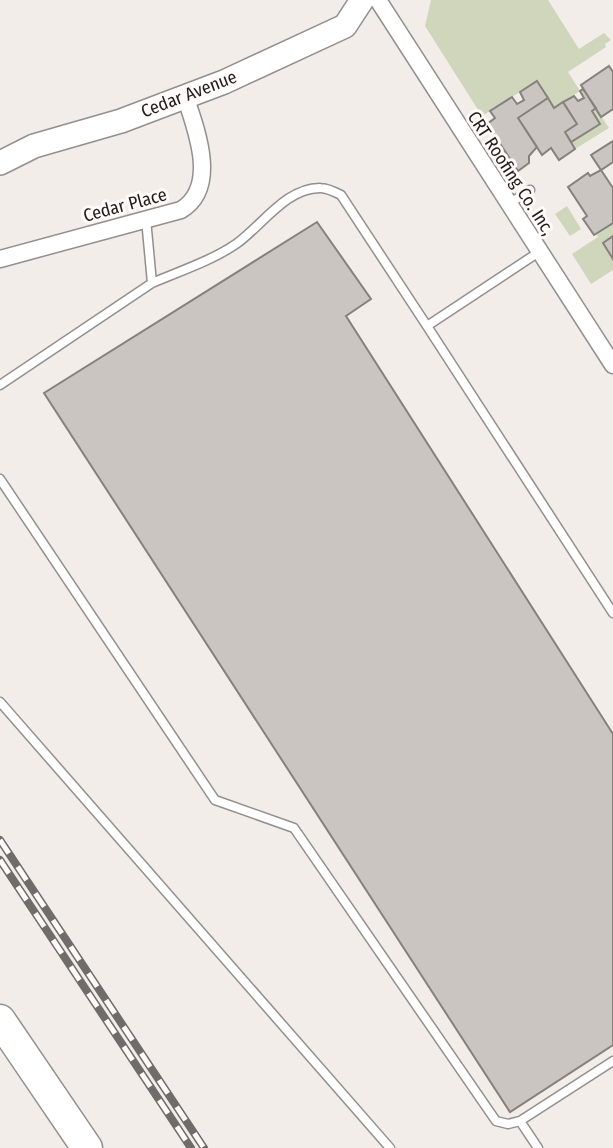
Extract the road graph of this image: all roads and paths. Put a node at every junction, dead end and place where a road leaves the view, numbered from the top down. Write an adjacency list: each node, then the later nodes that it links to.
1 (362, 0): 3 (main road, Cedar Avenue)
2 (378, 0): 6 (street, CRT Roofing Co. Inc,)
3 (186, 96): 4 (main road, Cedar Avenue); 7 (street, Cedar Place)
4 (0, 163)
5 (530, 190): 6 (lane)
6 (509, 204): 8 (street, CRT Roofing Co. Inc,)
7 (145, 219): 9 (street, Cedar Place); 10 (lane)
8 (539, 252): 11 (lane); 12 (street, CRT Roofing Co. Inc,)
9 (0, 259)
10 (152, 283): 11 (lane); 13 (lane)
11 (427, 326): 15 (lane)
12 (613, 365)
13 (0, 385)
14 (0, 479): 19 (lane)
15 (613, 613)
16 (0, 702): 21 (lane)
17 (0, 1020): 20 (highway)
18 (613, 1061): 19 (lane)
19 (520, 1121): 22 (lane)
20 (87, 1148)
21 (390, 1148)
22 (538, 1148)

